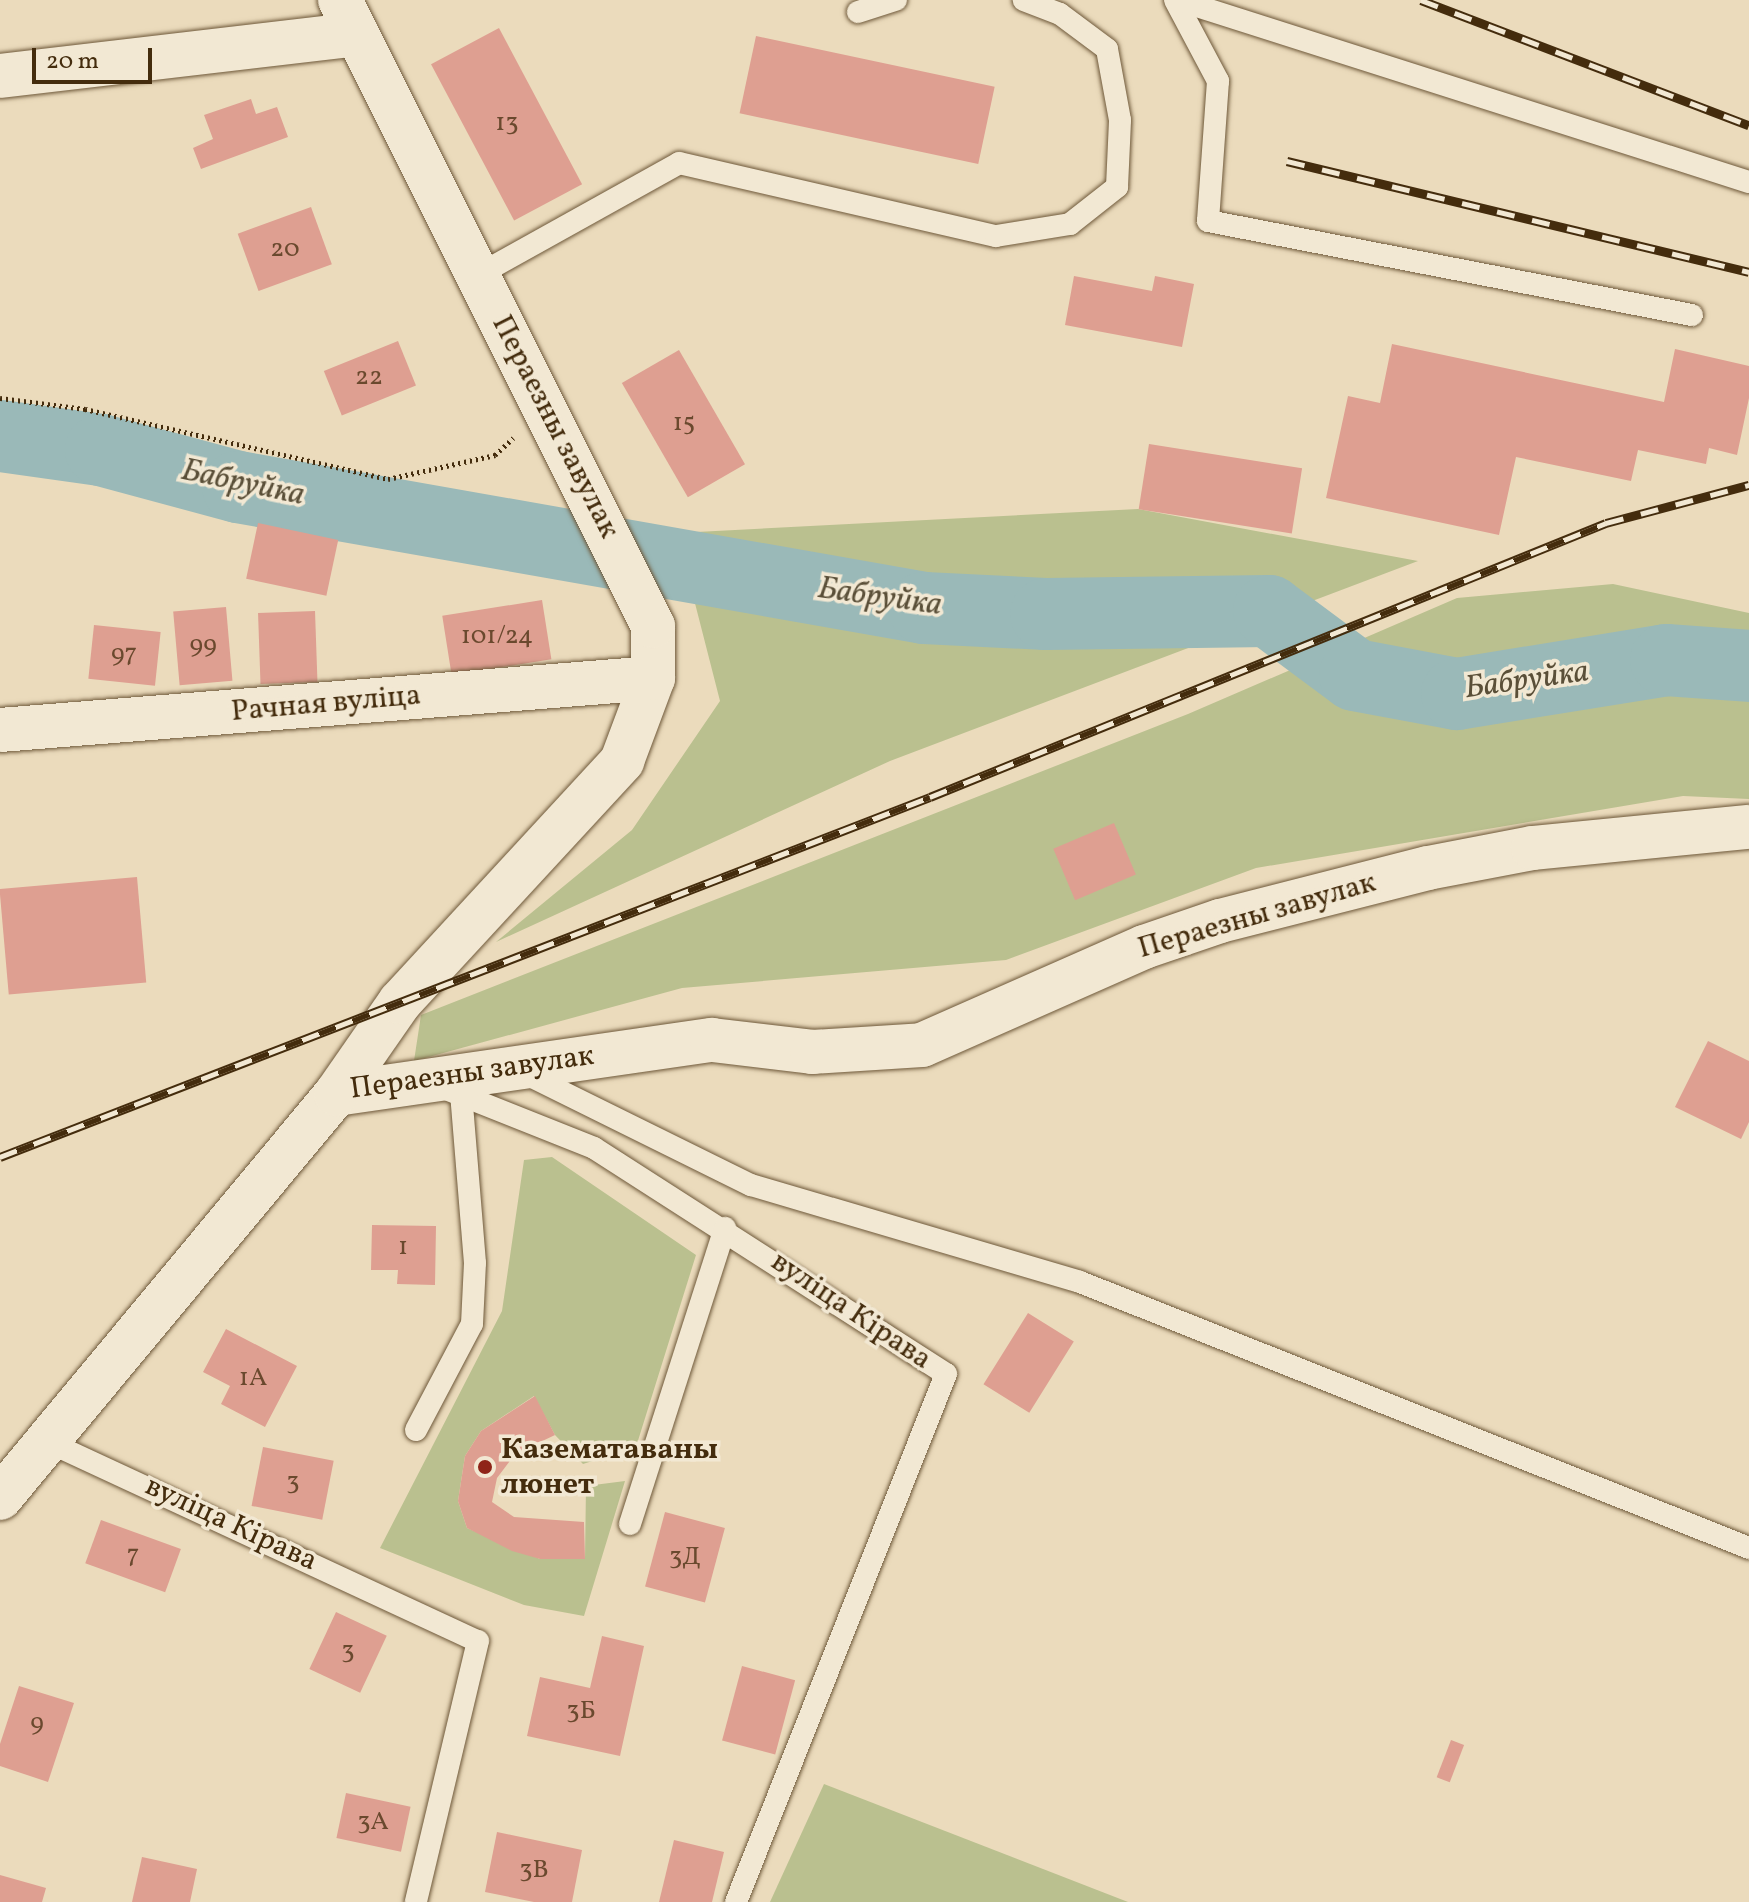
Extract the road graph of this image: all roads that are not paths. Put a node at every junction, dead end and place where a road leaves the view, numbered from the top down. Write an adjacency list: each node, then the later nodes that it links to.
1 (896, 0): 4 (lane)
2 (1024, 0): 8 (lane)
3 (1176, 0): 7 (lane); 9 (lane)
4 (858, 12)
5 (349, 17): 6 (street); 8 (street, Пераезны завулак)
6 (0, 76)
7 (1749, 182)
8 (478, 275): 10 (street, Пераезны завулак)
9 (1692, 315)
10 (653, 678): 11 (street, Рачная вуліца); 15 (street, Пераезны завулак)
11 (0, 730)
12 (1749, 827): 13 (street, Пераезны завулак)
13 (512, 1068): 14 (street, Пераезны завулак); 22 (lane)
14 (441, 1087): 15 (street, Пераезны завулак); 16 (lane, вуліца Кірава); 17 (lane)
15 (336, 1094): 18 (street)
16 (725, 1228): 21 (lane); 24 (lane, вуліца Кірава)
17 (416, 1430)
18 (44, 1440): 19 (street); 20 (street); 23 (lane, вуліца Кірава)
19 (0, 1478)
20 (0, 1498)
21 (630, 1524)
22 (1749, 1548)
23 (416, 1902)
24 (736, 1902)

